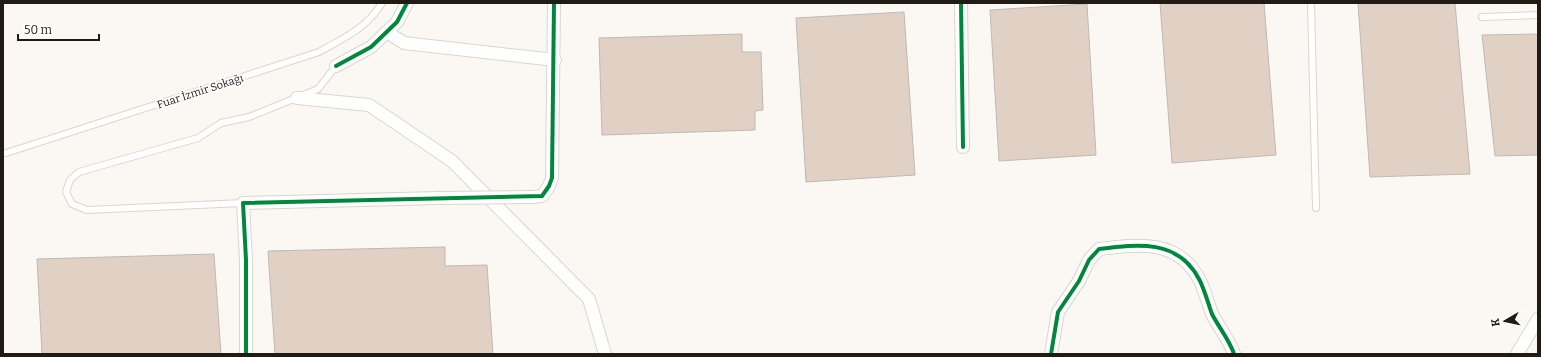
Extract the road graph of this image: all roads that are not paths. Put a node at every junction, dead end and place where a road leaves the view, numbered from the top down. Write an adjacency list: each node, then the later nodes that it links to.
1 (382, 3): 13 (lane, Fuar İzmir Sokağı)
2 (406, 3): 8 (street)
3 (554, 3): 9 (street)
4 (961, 3): 12 (street)
5 (1311, 3): 15 (lane)
6 (1538, 15): 7 (lane)
7 (1482, 17)
8 (387, 32): 9 (street); 10 (street)
9 (554, 60): 14 (street, bridge)
10 (336, 66): 11 (lane)
11 (296, 98): 14 (lane); 18 (street)
12 (963, 147)
13 (3, 154)
14 (243, 203): 17 (street)
15 (1316, 208)
16 (1538, 319): 21 (street)
17 (246, 354)
18 (605, 354)
19 (1051, 354): 20 (street)
20 (1234, 354)
21 (1517, 354)

